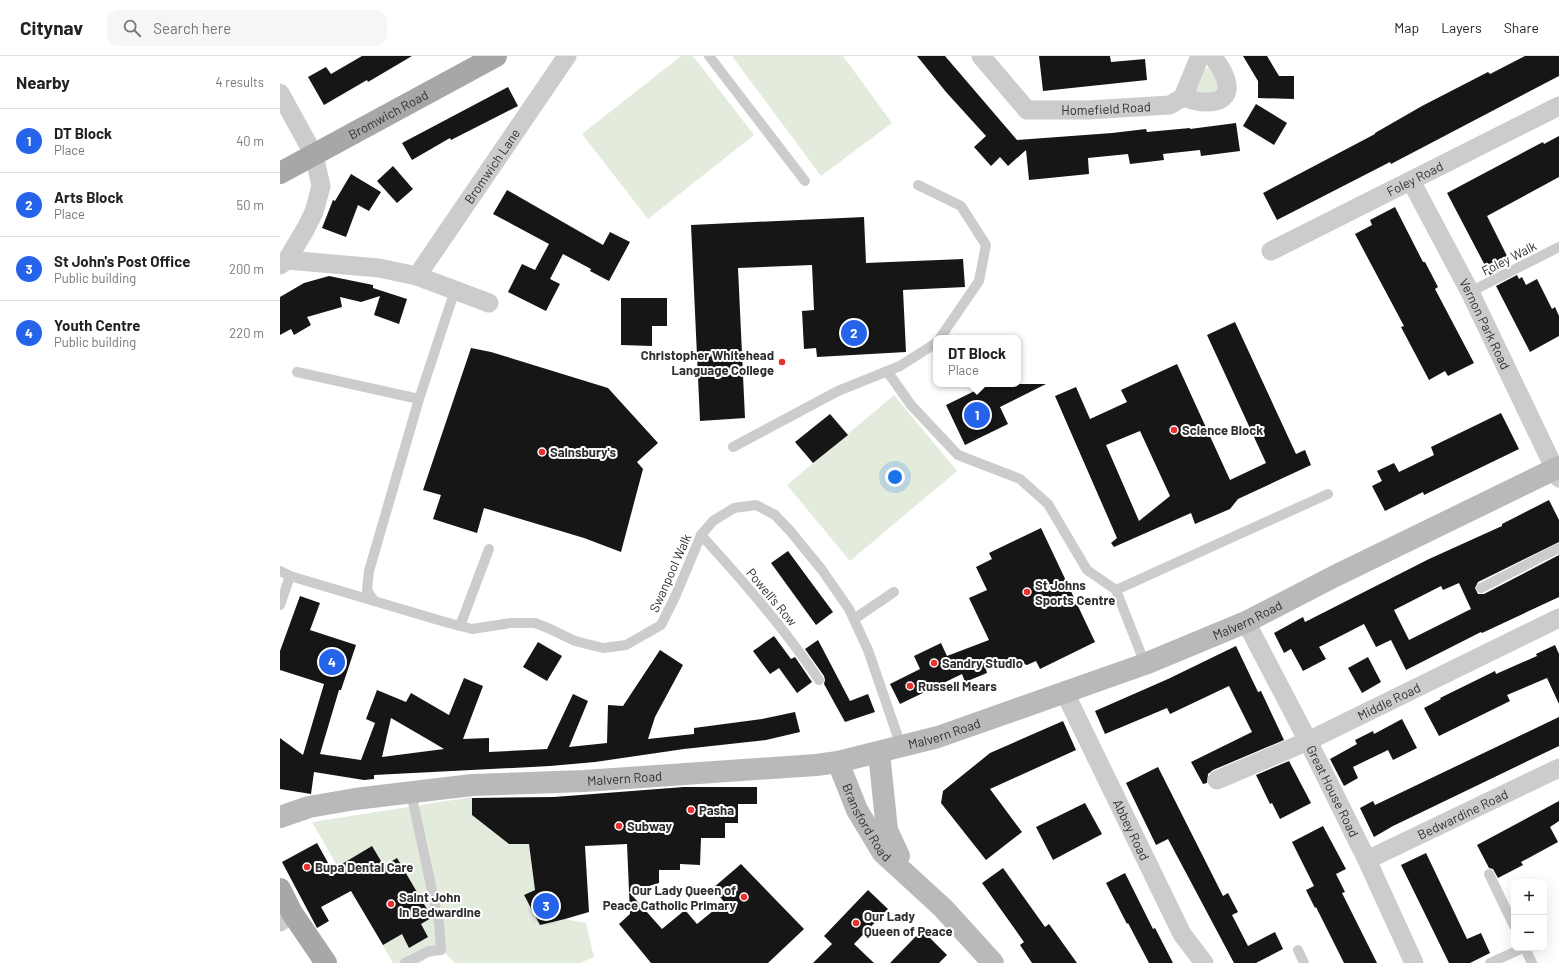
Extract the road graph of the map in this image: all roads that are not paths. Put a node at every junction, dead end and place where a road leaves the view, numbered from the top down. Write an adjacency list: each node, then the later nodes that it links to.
1 (496, 56): 10 (main road, Bromwich Road)
2 (567, 56): 18 (street, Bromwich Lane)
3 (709, 56): 12 (lane)
4 (981, 56): 8 (street, Homefield Road)
5 (1200, 56): 8 (street)
6 (1212, 56): 8 (street)
7 (280, 93): 10 (street)
8 (1183, 97)
9 (1559, 106): 13 (street, Foley Road)
10 (314, 155): 11 (main road, Bromwich Road); 17 (street)
11 (280, 173)
12 (805, 181)
13 (1411, 181): 16 (street, Foley Road); 20 (street, Vernon Park Road)
14 (918, 185): 22 (lane)
15 (1559, 247): 20 (lane, Foley Walk)
16 (1272, 251)
17 (284, 262): 18 (street)
18 (418, 276): 19 (street)
19 (455, 290): 21 (street); 26 (lane)
20 (1470, 292): 28 (street, Vernon Park Road)
21 (489, 303)
22 (942, 335)
23 (933, 345): 24 (lane)
24 (887, 371): 27 (lane); 36 (lane)
25 (297, 372): 26 (lane)
26 (419, 399): 38 (lane)
27 (733, 446)
28 (1558, 471): 42 (main road, Malvern Road)
29 (1328, 494): 36 (lane)
30 (701, 535): 41 (lane, Swanpool Walk); 43 (lane, Swanpool Walk); 45 (lane, Powell's Row)
31 (1559, 548): 35 (lane)
32 (489, 549): 43 (lane)
33 (280, 571): 34 (lane, Swanpool Walk)
34 (290, 576): 38 (lane, Swanpool Walk); 39 (lane)
35 (1481, 588)
36 (1116, 590): 44 (lane)
37 (894, 592): 41 (lane)
38 (374, 601): 43 (lane, Swanpool Walk)
39 (280, 605)
40 (1559, 618): 47 (street, Middle Road)
41 (854, 619): 48 (lane, Swanpool Walk)
42 (1246, 622): 44 (main road, Malvern Road); 47 (street, Great House Road)
43 (460, 626)
44 (1145, 664): 46 (main road, Malvern Road)
45 (819, 680)
46 (1064, 693): 48 (main road, Malvern Road); 67 (street, Abbey Road)
47 (1308, 741): 52 (street, Middle Road); 55 (street, Great House Road)
48 (901, 746): 49 (main road, Malvern Road)
49 (879, 752): 50 (main road, Malvern Road); 56 (main road, Bransford Road)
50 (838, 762): 53 (main road, Malvern Road); 56 (main road, Bransford Road)
51 (1559, 768): 55 (street, Bedwardine Road)
52 (1217, 780)
53 (411, 793): 54 (main road, Malvern Road); 65 (lane)
54 (280, 817)
55 (1367, 860): 69 (street, Great House Road)
56 (907, 874): 66 (main road, Bransford Road)
57 (1489, 874): 60 (lane)
58 (280, 889): 59 (main road)
59 (286, 918): 64 (main road)
60 (1511, 920)
61 (1298, 950): 68 (lane)
62 (1517, 951): 70 (lane)
63 (1526, 951): 71 (lane)
64 (326, 963)
65 (405, 963)
66 (993, 963)
67 (1204, 963)
68 (1304, 963)
69 (1414, 963)
70 (1490, 963)
71 (1532, 963)

